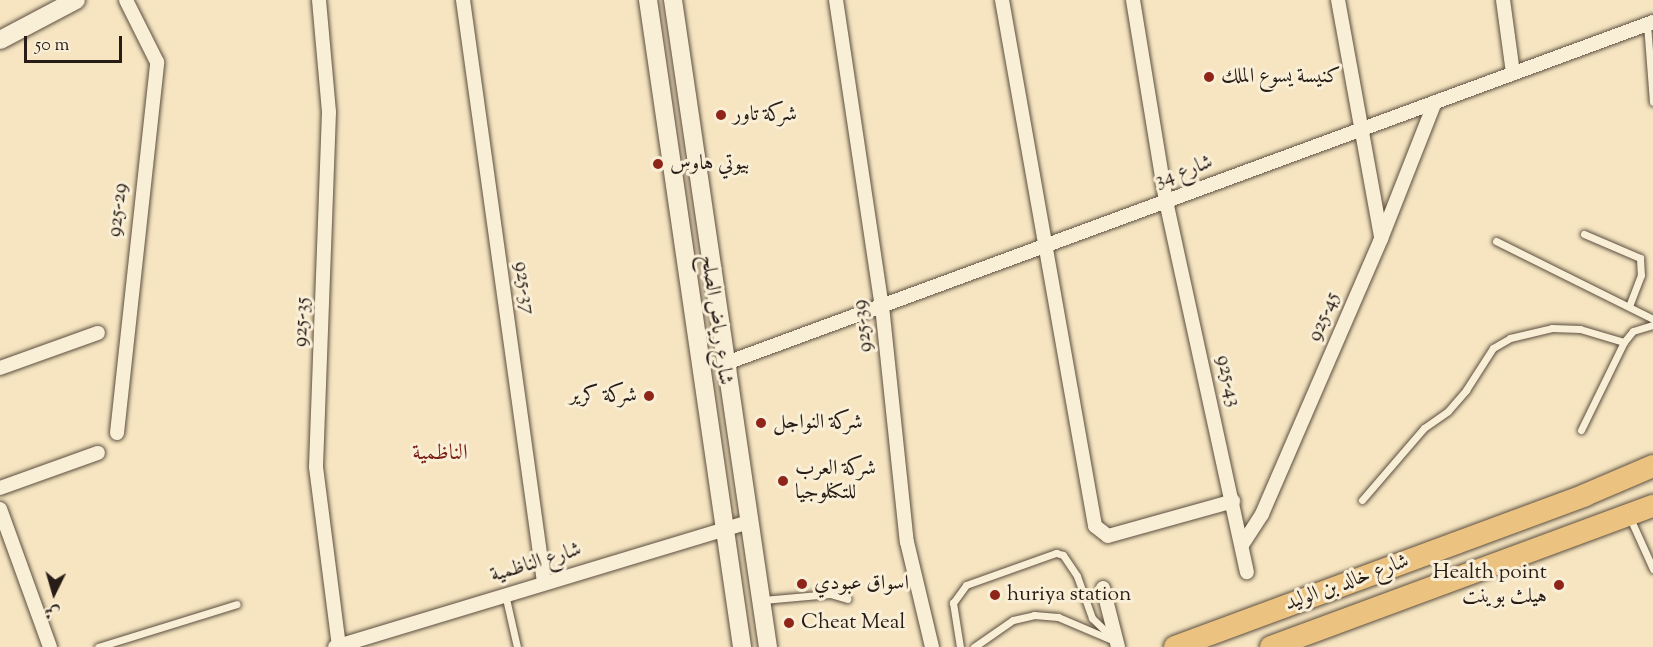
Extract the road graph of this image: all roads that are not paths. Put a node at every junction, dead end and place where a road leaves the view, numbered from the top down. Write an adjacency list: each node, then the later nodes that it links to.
1 (75, 0): 13 (street)
2 (319, 0): 53 (street, 925-35)
3 (463, 0): 46 (street, 925-37)
4 (836, 0): 23 (street, 925-39)
5 (1002, 0): 22 (street)
6 (1133, 0): 18 (street, 925-43)
7 (1338, 0): 17 (street)
8 (1503, 0): 14 (street)
9 (130, 1): 32 (street, 925-29)
10 (674, 4): 11 (street); 29 (street, شارع رياض الصلح)
11 (649, 7): 42 (street, شارع رياض الصلح)
12 (1650, 23): 14 (street, شارع 34); 16 (lane)
13 (0, 40)
14 (1513, 73): 15 (street, شارع 34)
15 (1435, 102): 17 (street, شارع 34); 20 (street, 925-45)
16 (1653, 102)
17 (1362, 129): 18 (street, شارع 34); 20 (street)
18 (1166, 201): 22 (street, شارع 34); 37 (street, 925-43)
19 (1584, 234): 24 (lane)
20 (1381, 239): 43 (street, 925-45)
21 (1496, 242): 24 (lane)
22 (1043, 246): 23 (street, شارع 34); 37 (street)
23 (882, 306): 29 (street, شارع 34); 59 (street, 925-39)
24 (1629, 306): 25 (lane)
25 (1653, 319)
26 (1653, 325): 28 (lane)
27 (98, 333): 30 (street)
28 (1624, 342): 31 (lane); 36 (lane)
29 (729, 362): 41 (street, شارع رياض الصلح)
30 (0, 368)
31 (1581, 430)
32 (117, 433)
33 (98, 453): 35 (street)
34 (1653, 466): 62 (main road, شارع خالد بن الوليد)
35 (0, 488)
36 (1362, 500)
37 (1233, 501): 43 (street, 925-43)
38 (1653, 506): 40 (main road, شارع خالد بن الوليد)
39 (0, 509): 54 (street)
40 (1629, 515): 44 (lane); 63 (main road, شارع خالد بن الوليد)
41 (750, 522): 42 (street, شارع الناظمية); 50 (street, شارع رياض الصلح)
42 (723, 529): 46 (street, شارع الناظمية); 57 (street, شارع رياض الصلح)
43 (1242, 545): 45 (street, 925-43)
44 (1653, 569)
45 (1247, 572)
46 (544, 582): 48 (street, شارع الناظمية)
47 (1102, 588): 52 (street)
48 (505, 594): 53 (street, شارع الناظمية); 56 (lane)
49 (848, 599): 50 (lane)
50 (760, 600): 58 (street, شارع رياض الصلح)
51 (237, 604): 55 (lane)
52 (1117, 645): 60 (lane); 61 (lane)
53 (337, 646)
54 (50, 647)
55 (98, 647)
56 (517, 647)
57 (742, 647)
58 (768, 647)
59 (932, 647)
60 (960, 647)
61 (974, 647)
62 (1175, 647)
63 (1271, 647)

